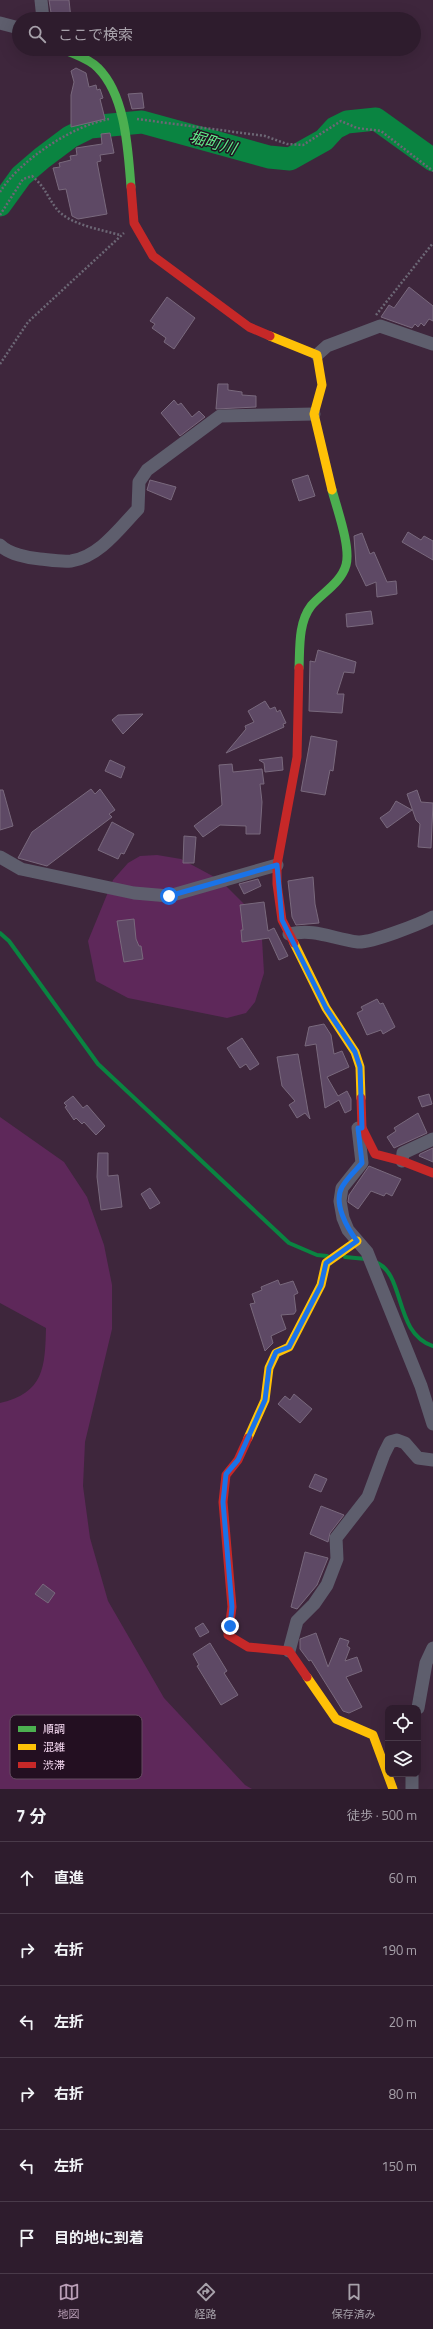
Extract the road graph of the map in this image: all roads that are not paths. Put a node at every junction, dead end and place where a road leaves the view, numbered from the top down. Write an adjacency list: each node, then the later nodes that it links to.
1 (41, 0): 2 (street)
2 (42, 12)
3 (0, 23): 4 (street)
4 (12, 26)
5 (77, 56): 7 (street)
6 (433, 344): 7 (street)
7 (317, 356): 8 (street)
8 (314, 414): 9 (street); 11 (street)
9 (0, 545)
10 (0, 857): 11 (street)
11 (277, 865): 13 (street)
12 (433, 918): 13 (street)
13 (289, 934): 14 (street)
14 (362, 1128): 16 (street); 18 (street)
15 (433, 1139): 16 (street)
16 (402, 1161): 17 (street)
17 (433, 1173)
18 (357, 1241): 19 (street); 22 (street)
19 (433, 1424)
20 (433, 1460): 22 (street)
21 (433, 1648): 23 (street)
22 (289, 1651): 25 (street)
23 (419, 1705)
24 (412, 1777): 26 (street)
25 (393, 1789)
26 (412, 1789)

